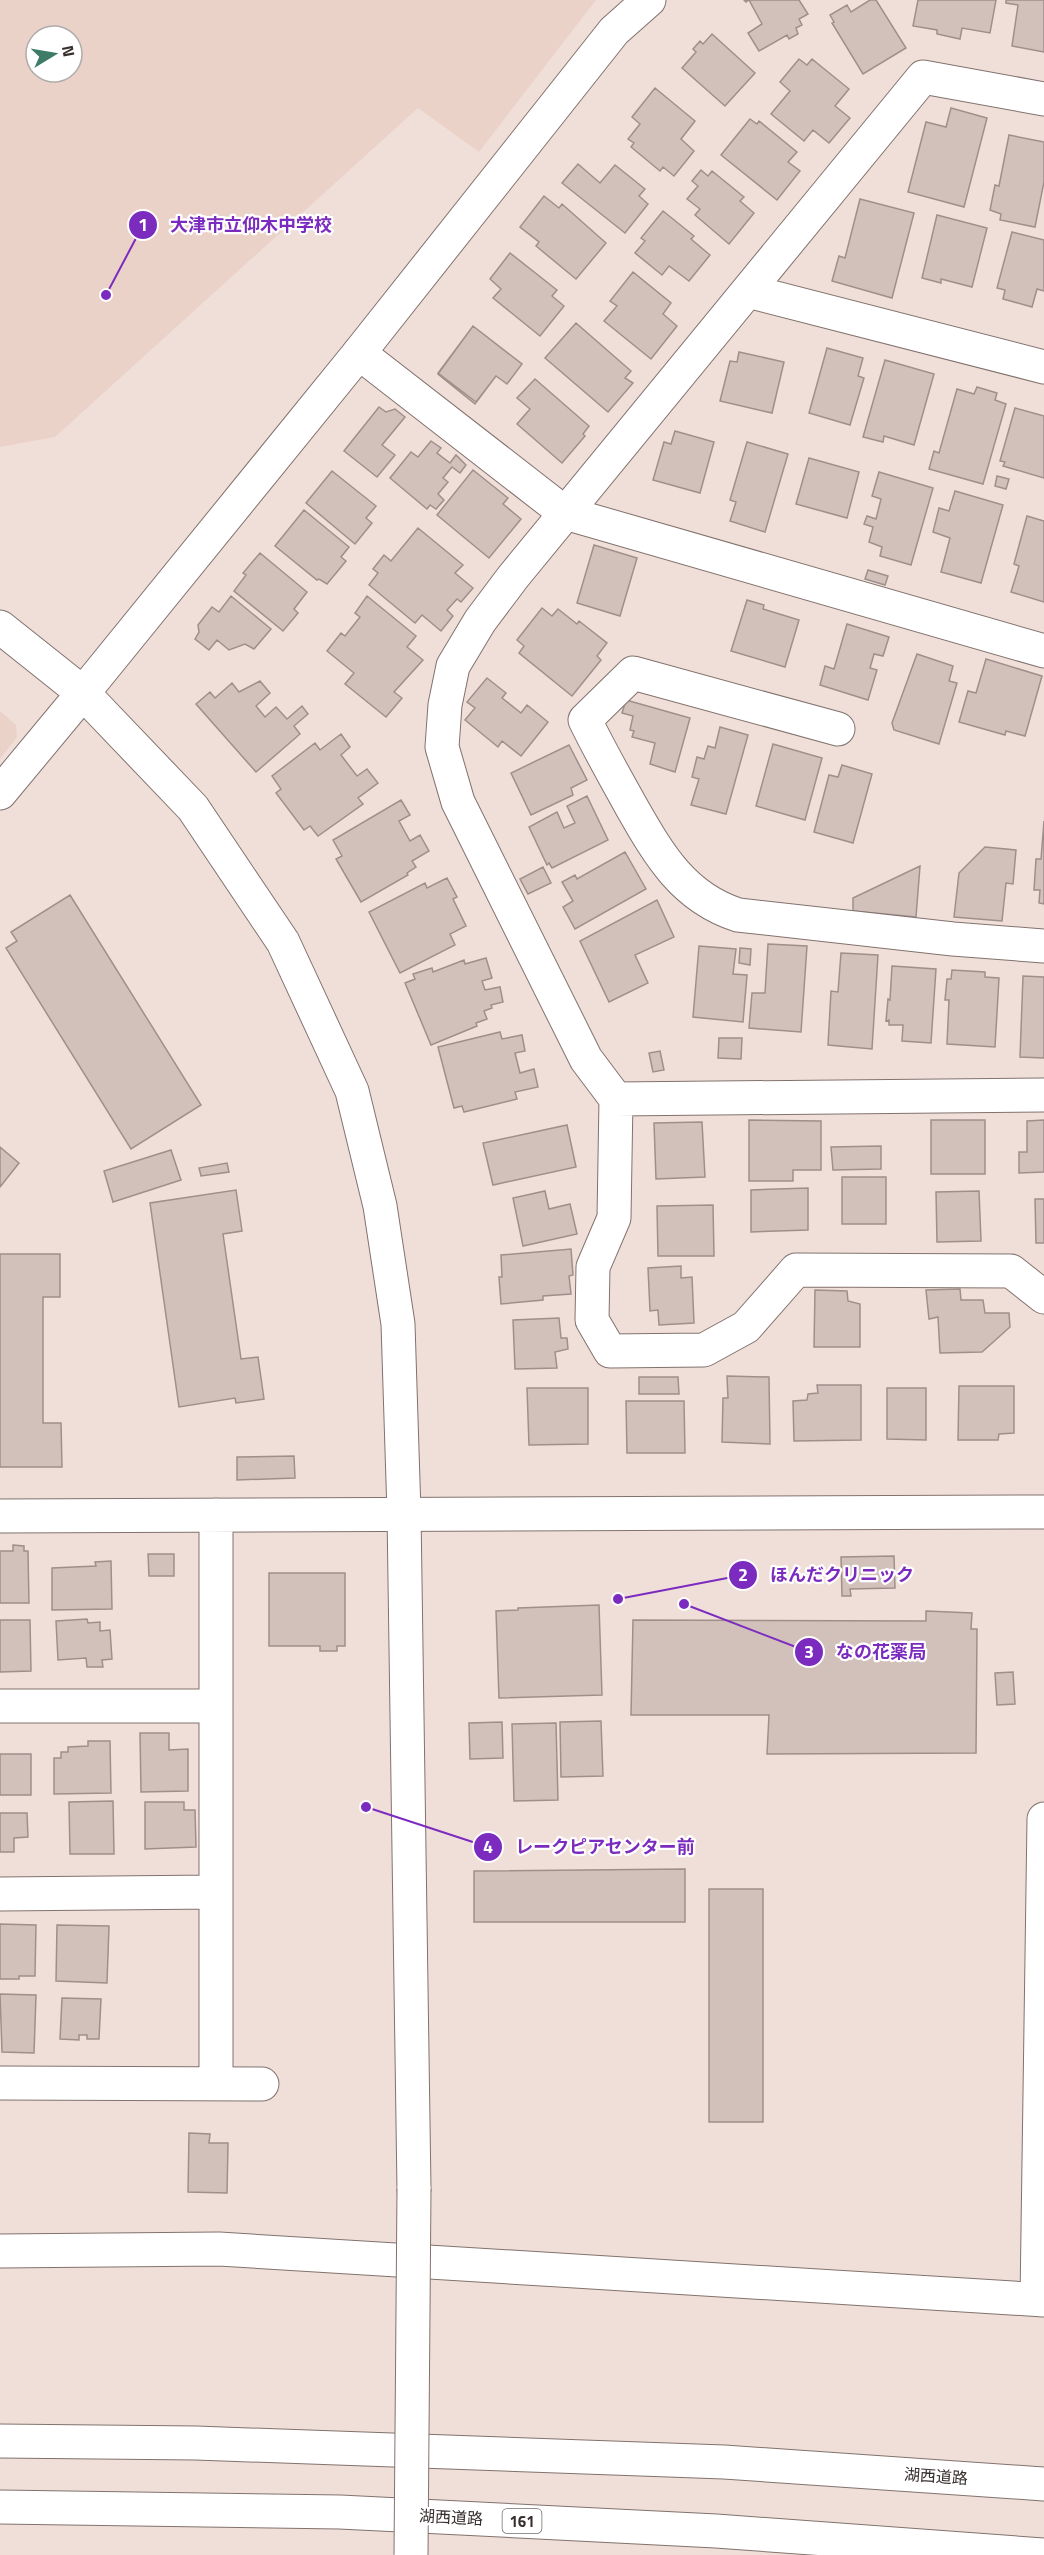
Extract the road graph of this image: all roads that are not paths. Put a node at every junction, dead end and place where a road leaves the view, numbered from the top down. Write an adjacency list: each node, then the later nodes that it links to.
1 (649, 0): 4 (main road)
2 (1044, 99): 3 (main road)
3 (748, 291): 5 (main road); 6 (main road)
4 (359, 353): 6 (main road); 9 (main road)
5 (1044, 367)
6 (566, 513): 8 (main road); 14 (main road)
7 (0, 627): 9 (main road)
8 (1044, 651)
9 (83, 693): 11 (main road); 17 (main road)
10 (838, 729): 12 (main road)
11 (0, 794)
12 (1044, 946)
13 (1044, 1095): 14 (main road)
14 (616, 1099): 15 (main road)
15 (1044, 1297)
16 (1044, 1512): 17 (main road)
17 (404, 1513): 18 (main road); 33 (main road, bridge)
18 (216, 1515): 19 (main road); 21 (main road)
19 (0, 1516)
20 (0, 1706): 21 (main road)
21 (216, 1706): 23 (main road)
22 (1044, 1819): 29 (main road)
23 (215, 1892): 24 (main road); 26 (main road)
24 (0, 1894)
25 (0, 2083): 26 (main road)
26 (216, 2084): 27 (main road)
27 (262, 2084)
28 (0, 2251): 29 (main road)
29 (1040, 2300)
30 (0, 2441): 31 (main road, 湖西道路)
31 (1044, 2484)
32 (0, 2507): 34 (main road, 湖西道路 / 161)
33 (411, 2555)
34 (1044, 2555)

